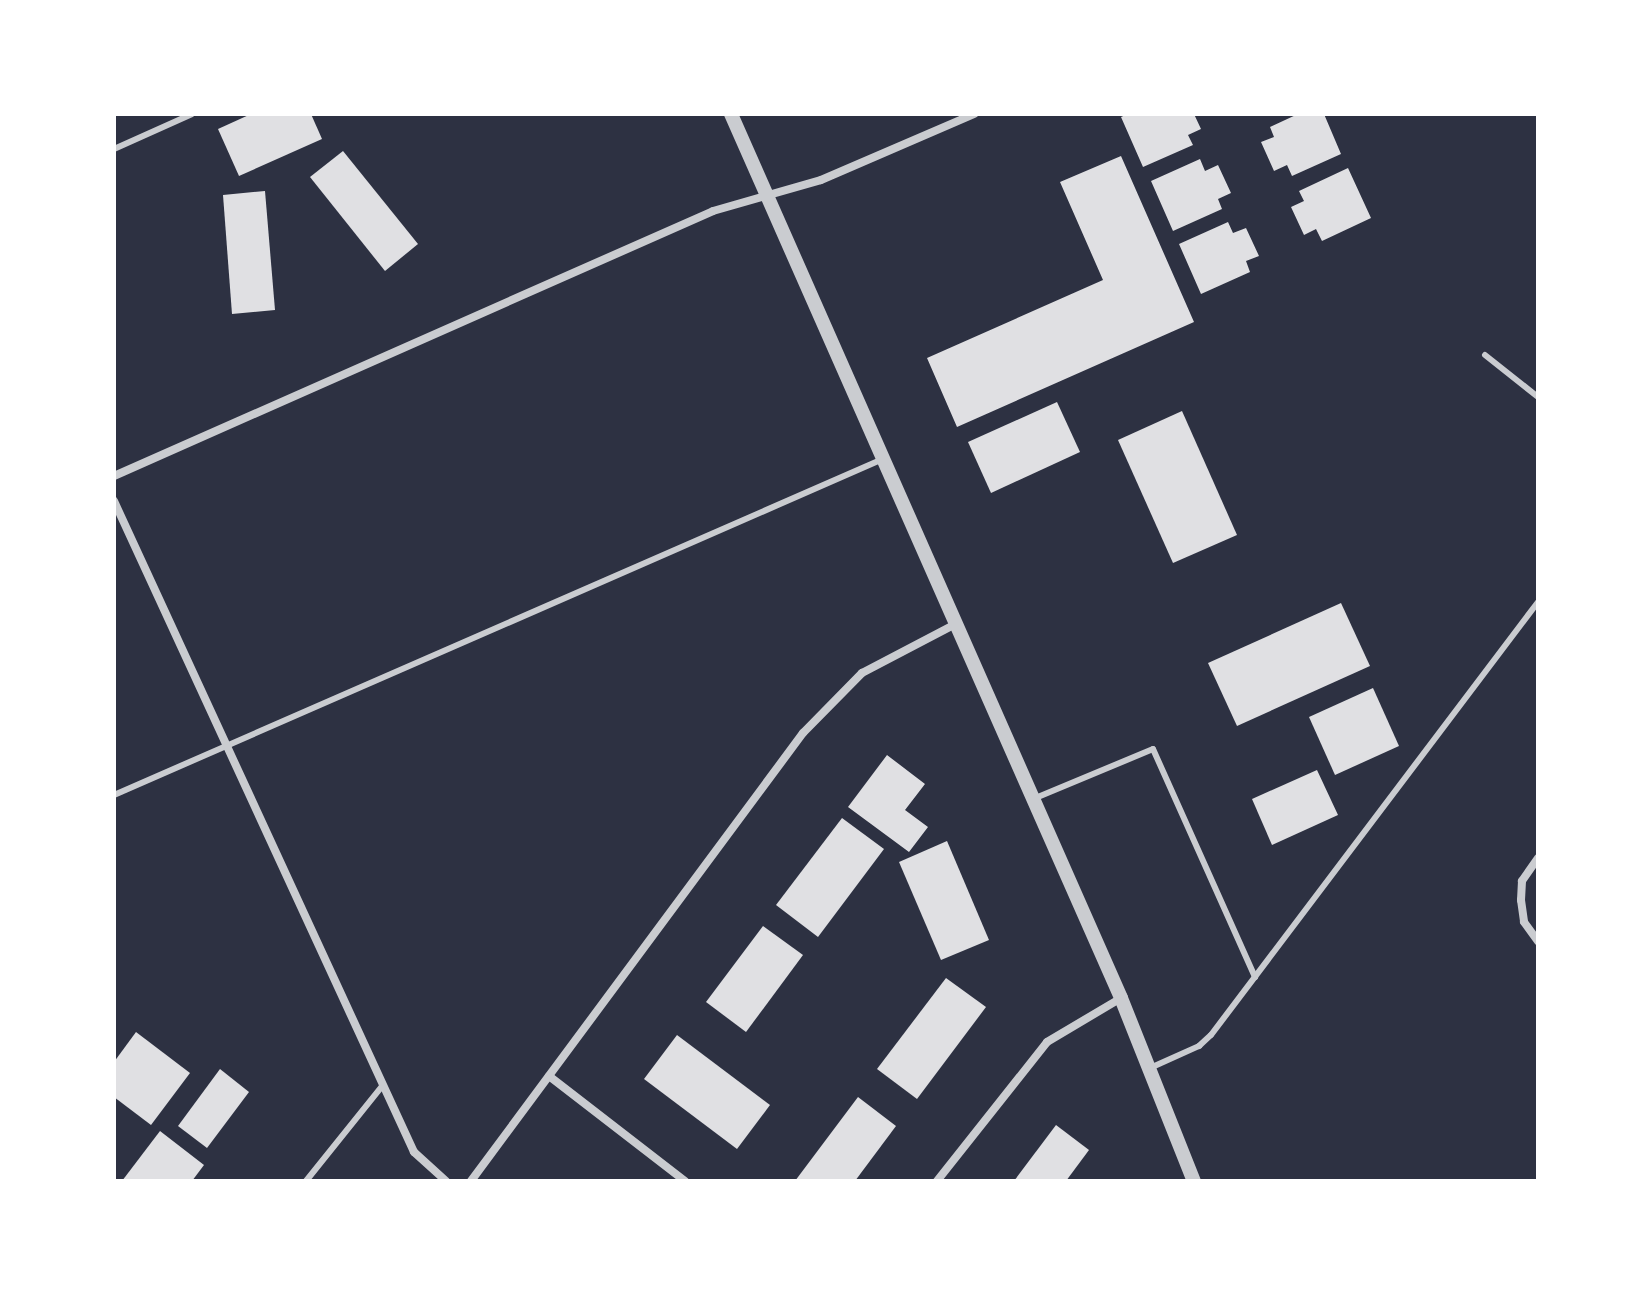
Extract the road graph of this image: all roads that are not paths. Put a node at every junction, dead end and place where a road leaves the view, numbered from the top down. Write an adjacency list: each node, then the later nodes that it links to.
1 (192, 114): 4 (lane)
2 (731, 114): 5 (street)
3 (974, 114): 5 (street)
4 (114, 149)
5 (767, 194): 8 (street); 9 (street)
6 (1485, 355): 7 (lane)
7 (1538, 397)
8 (883, 459): 12 (street); 13 (lane)
9 (114, 476)
10 (114, 501): 13 (street)
11 (1538, 602): 18 (lane)
12 (954, 625): 15 (street); 21 (street)
13 (227, 746): 14 (lane); 22 (street)
14 (114, 795)
15 (1032, 799): 18 (lane); 19 (street)
16 (1538, 858): 17 (street)
17 (1538, 941)
18 (1255, 977): 20 (lane)
19 (1121, 998): 20 (street); 27 (street)
20 (1150, 1068): 28 (street)
21 (549, 1076): 25 (street); 26 (street)
22 (383, 1085): 23 (lane); 24 (street)
23 (306, 1181)
24 (446, 1181)
25 (471, 1181)
26 (685, 1181)
27 (937, 1181)
28 (1194, 1181)

